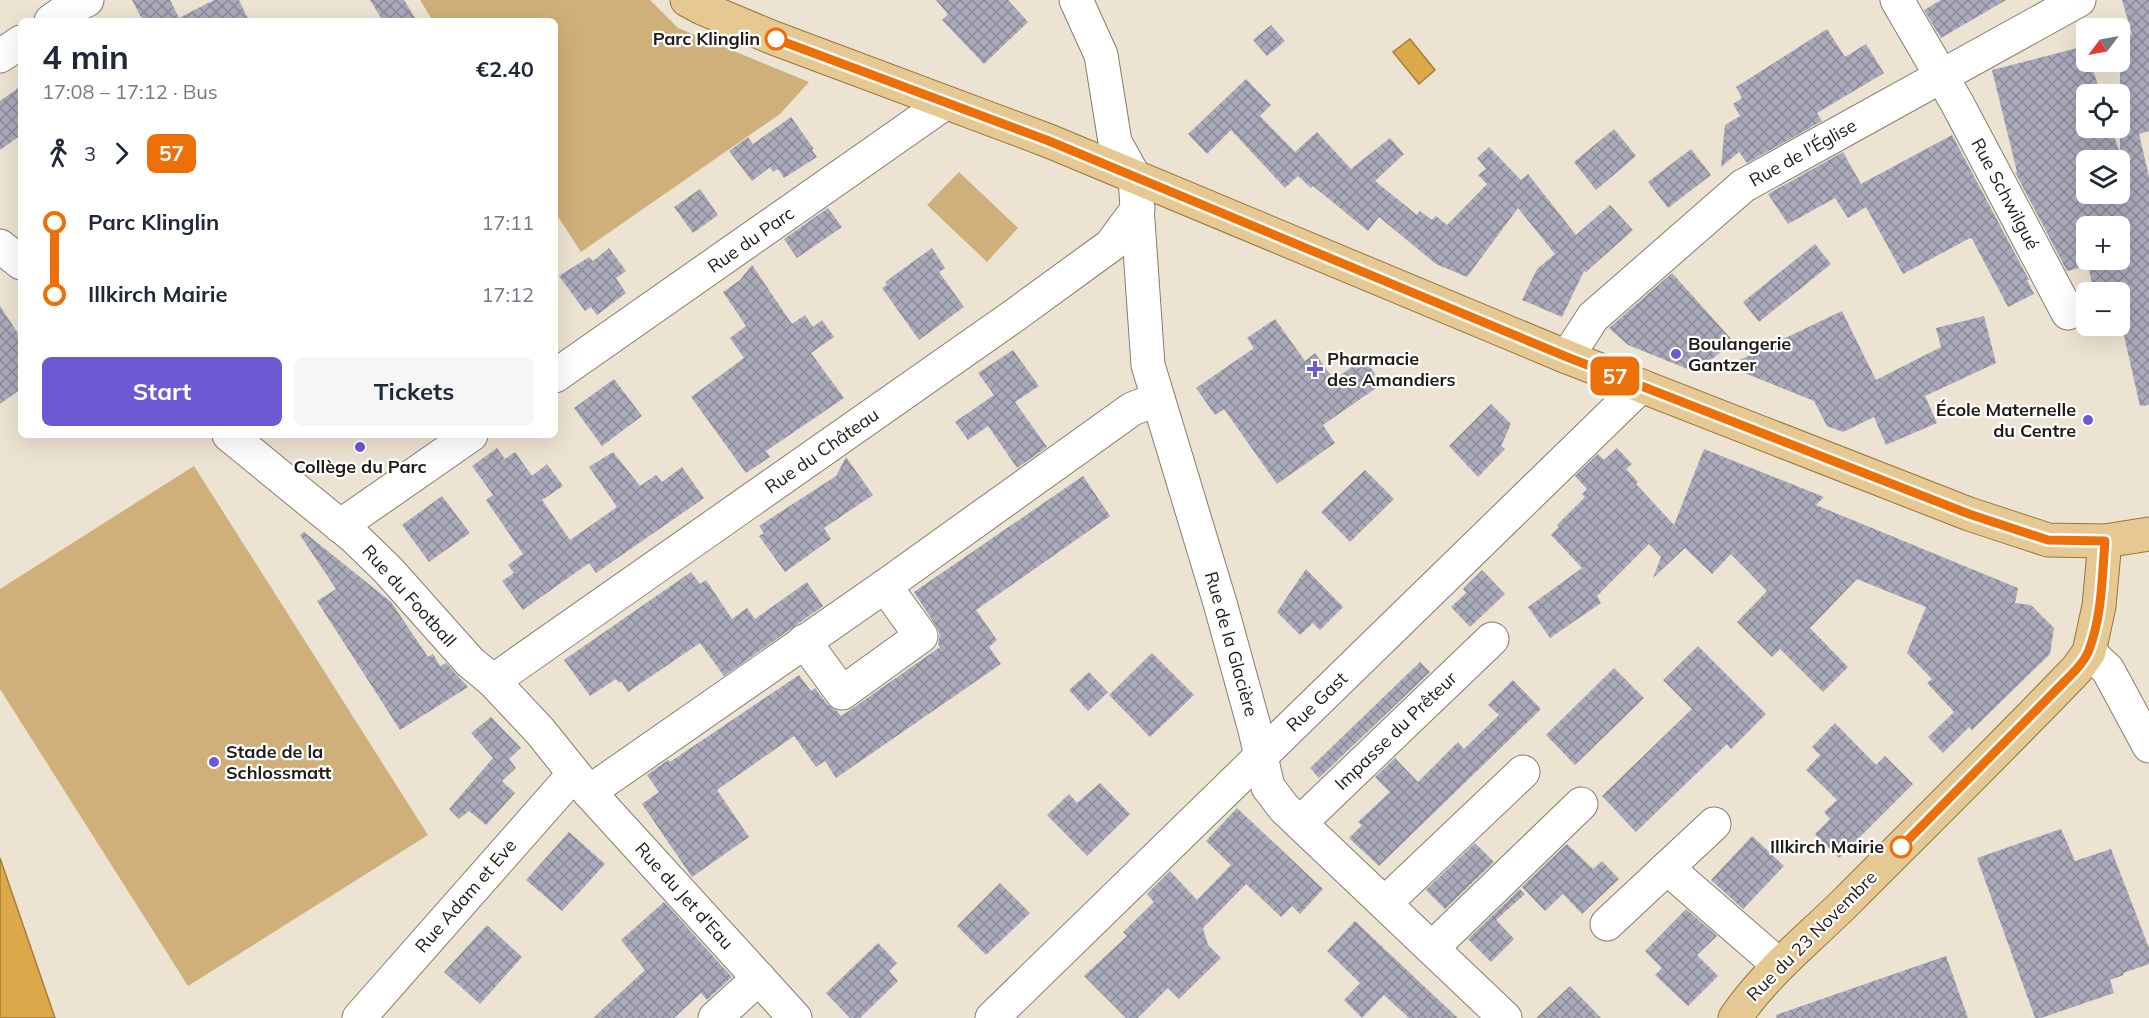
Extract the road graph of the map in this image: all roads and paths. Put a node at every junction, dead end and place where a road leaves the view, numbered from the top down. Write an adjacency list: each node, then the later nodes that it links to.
1 (87, 0): 6 (street)
2 (687, 0): 10 (main road)
3 (1076, 0): 11 (street)
4 (1897, 0): 9 (street, Rue Schwilgué)
5 (2079, 0): 9 (street, Rue de l'Église)
6 (55, 18)
7 (18, 44): 8 (street)
8 (0, 56)
9 (1941, 76): 14 (street, Rue Schwilgué); 15 (street, Rue de l'Église)
10 (945, 103): 11 (main road); 16 (street, Rue du Parc)
11 (1136, 193): 15 (main road); 18 (street, Rue de la Glacière); 28 (street, Rue du Château)
12 (0, 246): 13 (street)
13 (18, 261)
14 (2068, 313)
15 (1567, 357): 17 (main road)
16 (558, 374)
17 (1641, 386): 23 (main road); 30 (street, Rue Gast)
18 (1158, 399): 24 (street, Rue Adam et Eve); 30 (street, Rue de la Glacière)
19 (233, 438): 21 (street, Rue du Football)
20 (467, 438): 21 (street)
21 (340, 526): 28 (street, Rue du Football)
22 (2149, 534): 23 (main road)
23 (2105, 541): 27 (main road, Rue du 23 Novembre)
24 (885, 586): 26 (street, Rue Adam et Eve); 26 (street)
25 (1492, 639): 34 (street, Impasse du Prêteur)
26 (804, 641): 32 (street, Rue Adam et Eve)
27 (2089, 652): 29 (street); 40 (main road, Rue du 23 Novembre)
28 (494, 681): 32 (street, Rue du Football)
29 (2149, 746)
30 (1261, 757): 34 (street, Rue de la Glacière); 45 (street, Rue Gast)
31 (1523, 772): 37 (street)
32 (581, 783): 41 (street, Rue du Jet d'Eau); 42 (street, Rue Adam et Eve)
33 (1581, 804): 39 (street)
34 (1300, 823): 37 (street, Rue de la Glacière)
35 (1714, 824): 36 (street)
36 (1667, 868): 38 (street); 40 (street)
37 (1385, 903): 39 (street, Rue de la Glacière)
38 (1607, 924)
39 (1432, 948): 46 (street, Rue de la Glacière)
40 (1779, 965): 47 (main road, Rue du 23 Novembre)
41 (759, 978): 43 (street); 44 (street, Rue du Jet d'Eau)
42 (359, 1018)
43 (715, 1018)
44 (795, 1018)
45 (992, 1018)
46 (1505, 1018)
47 (1735, 1018)

